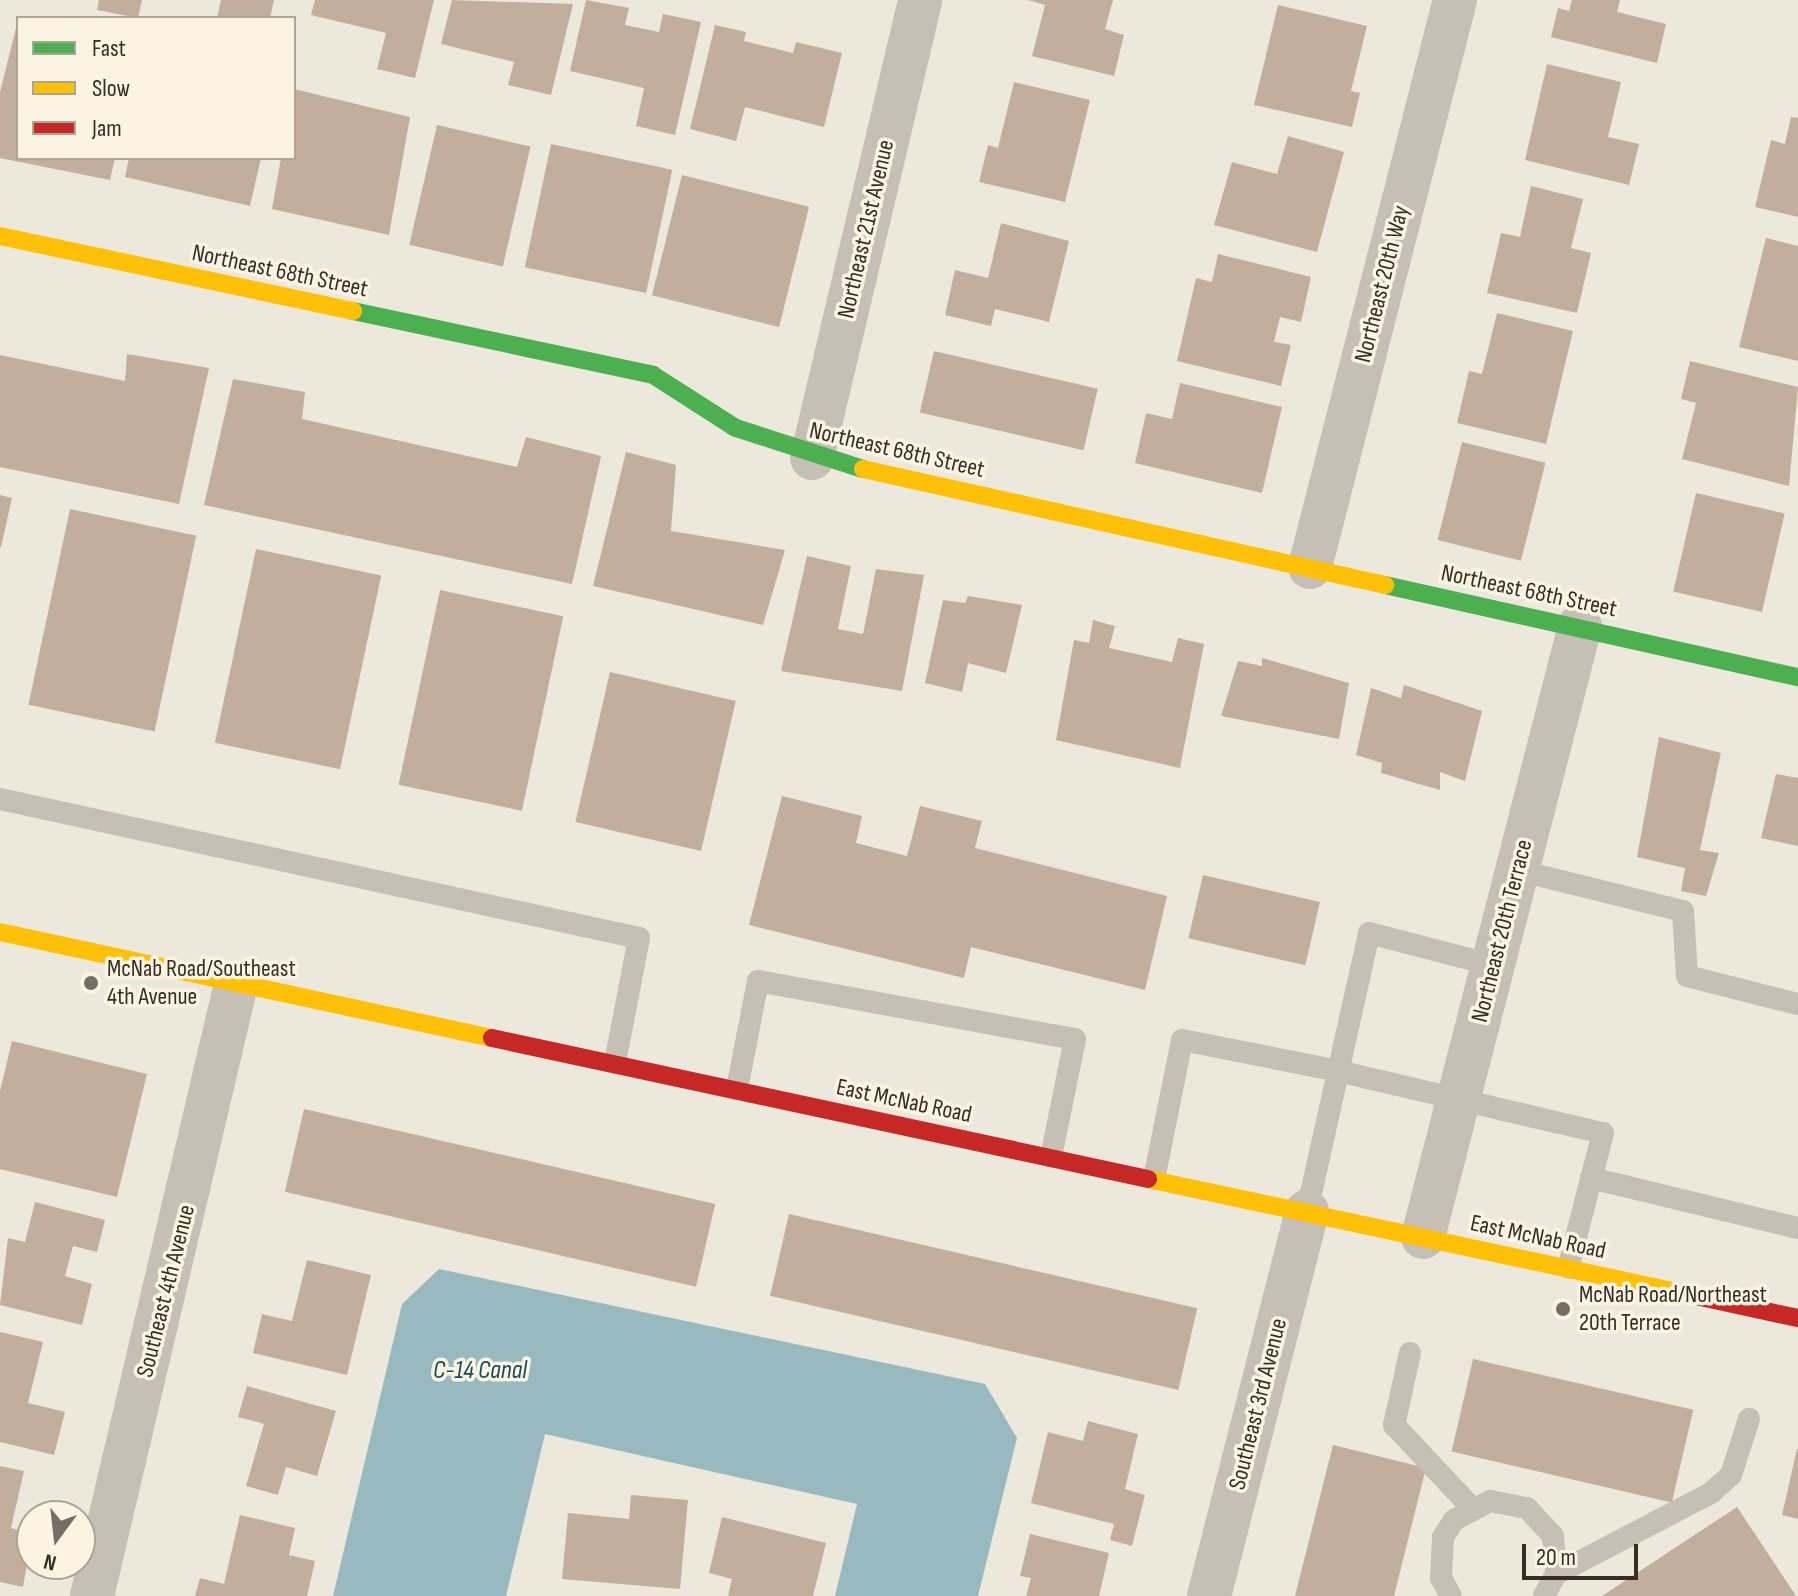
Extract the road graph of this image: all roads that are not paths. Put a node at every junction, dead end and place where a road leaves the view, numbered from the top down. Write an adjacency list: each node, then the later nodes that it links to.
1 (920, 0): 4 (street, Northeast 21st Avenue)
2 (1455, 0): 5 (street, Northeast 20th Way)
3 (0, 236): 4 (street, Northeast 68th Street)
4 (812, 458): 5 (street, Northeast 68th Street)
5 (1310, 567): 6 (street, Northeast 68th Street)
6 (1580, 626): 7 (street, Northeast 68th Street); 9 (street, Northeast 20th Terrace)
7 (1798, 677)
8 (1, 804): 14 (lane)
9 (1517, 870): 11 (street, Northeast 20th Terrace); 13 (lane)
10 (0, 932): 12 (street, East McNab Road)
11 (1493, 965): 15 (lane); 17 (street, Northeast 20th Terrace)
12 (236, 984): 14 (street, East McNab Road); 30 (street, Southeast 4th Avenue)
13 (1798, 1004)
14 (615, 1063): 16 (street, East McNab Road)
15 (1338, 1071): 17 (lane); 20 (lane); 21 (lane)
16 (737, 1089): 18 (street, East McNab Road); 18 (lane)
17 (1458, 1100): 19 (lane); 23 (street, Northeast 20th Terrace)
18 (1051, 1157): 20 (street, East McNab Road)
19 (1591, 1178): 22 (lane); 24 (lane)
20 (1154, 1179): 21 (street, East McNab Road)
21 (1307, 1211): 23 (street, East McNab Road); 31 (street, Southeast 3rd Avenue)
22 (1798, 1228)
23 (1423, 1237): 24 (street, East McNab Road)
24 (1568, 1268): 25 (street, East McNab Road)
25 (1798, 1318)
26 (1410, 1353): 28 (lane)
27 (1749, 1419): 29 (lane)
28 (1471, 1507): 29 (lane); 32 (lane)
29 (1556, 1574): 33 (lane)
30 (92, 1596)
31 (1209, 1596)
32 (1451, 1596)
33 (1544, 1596)

